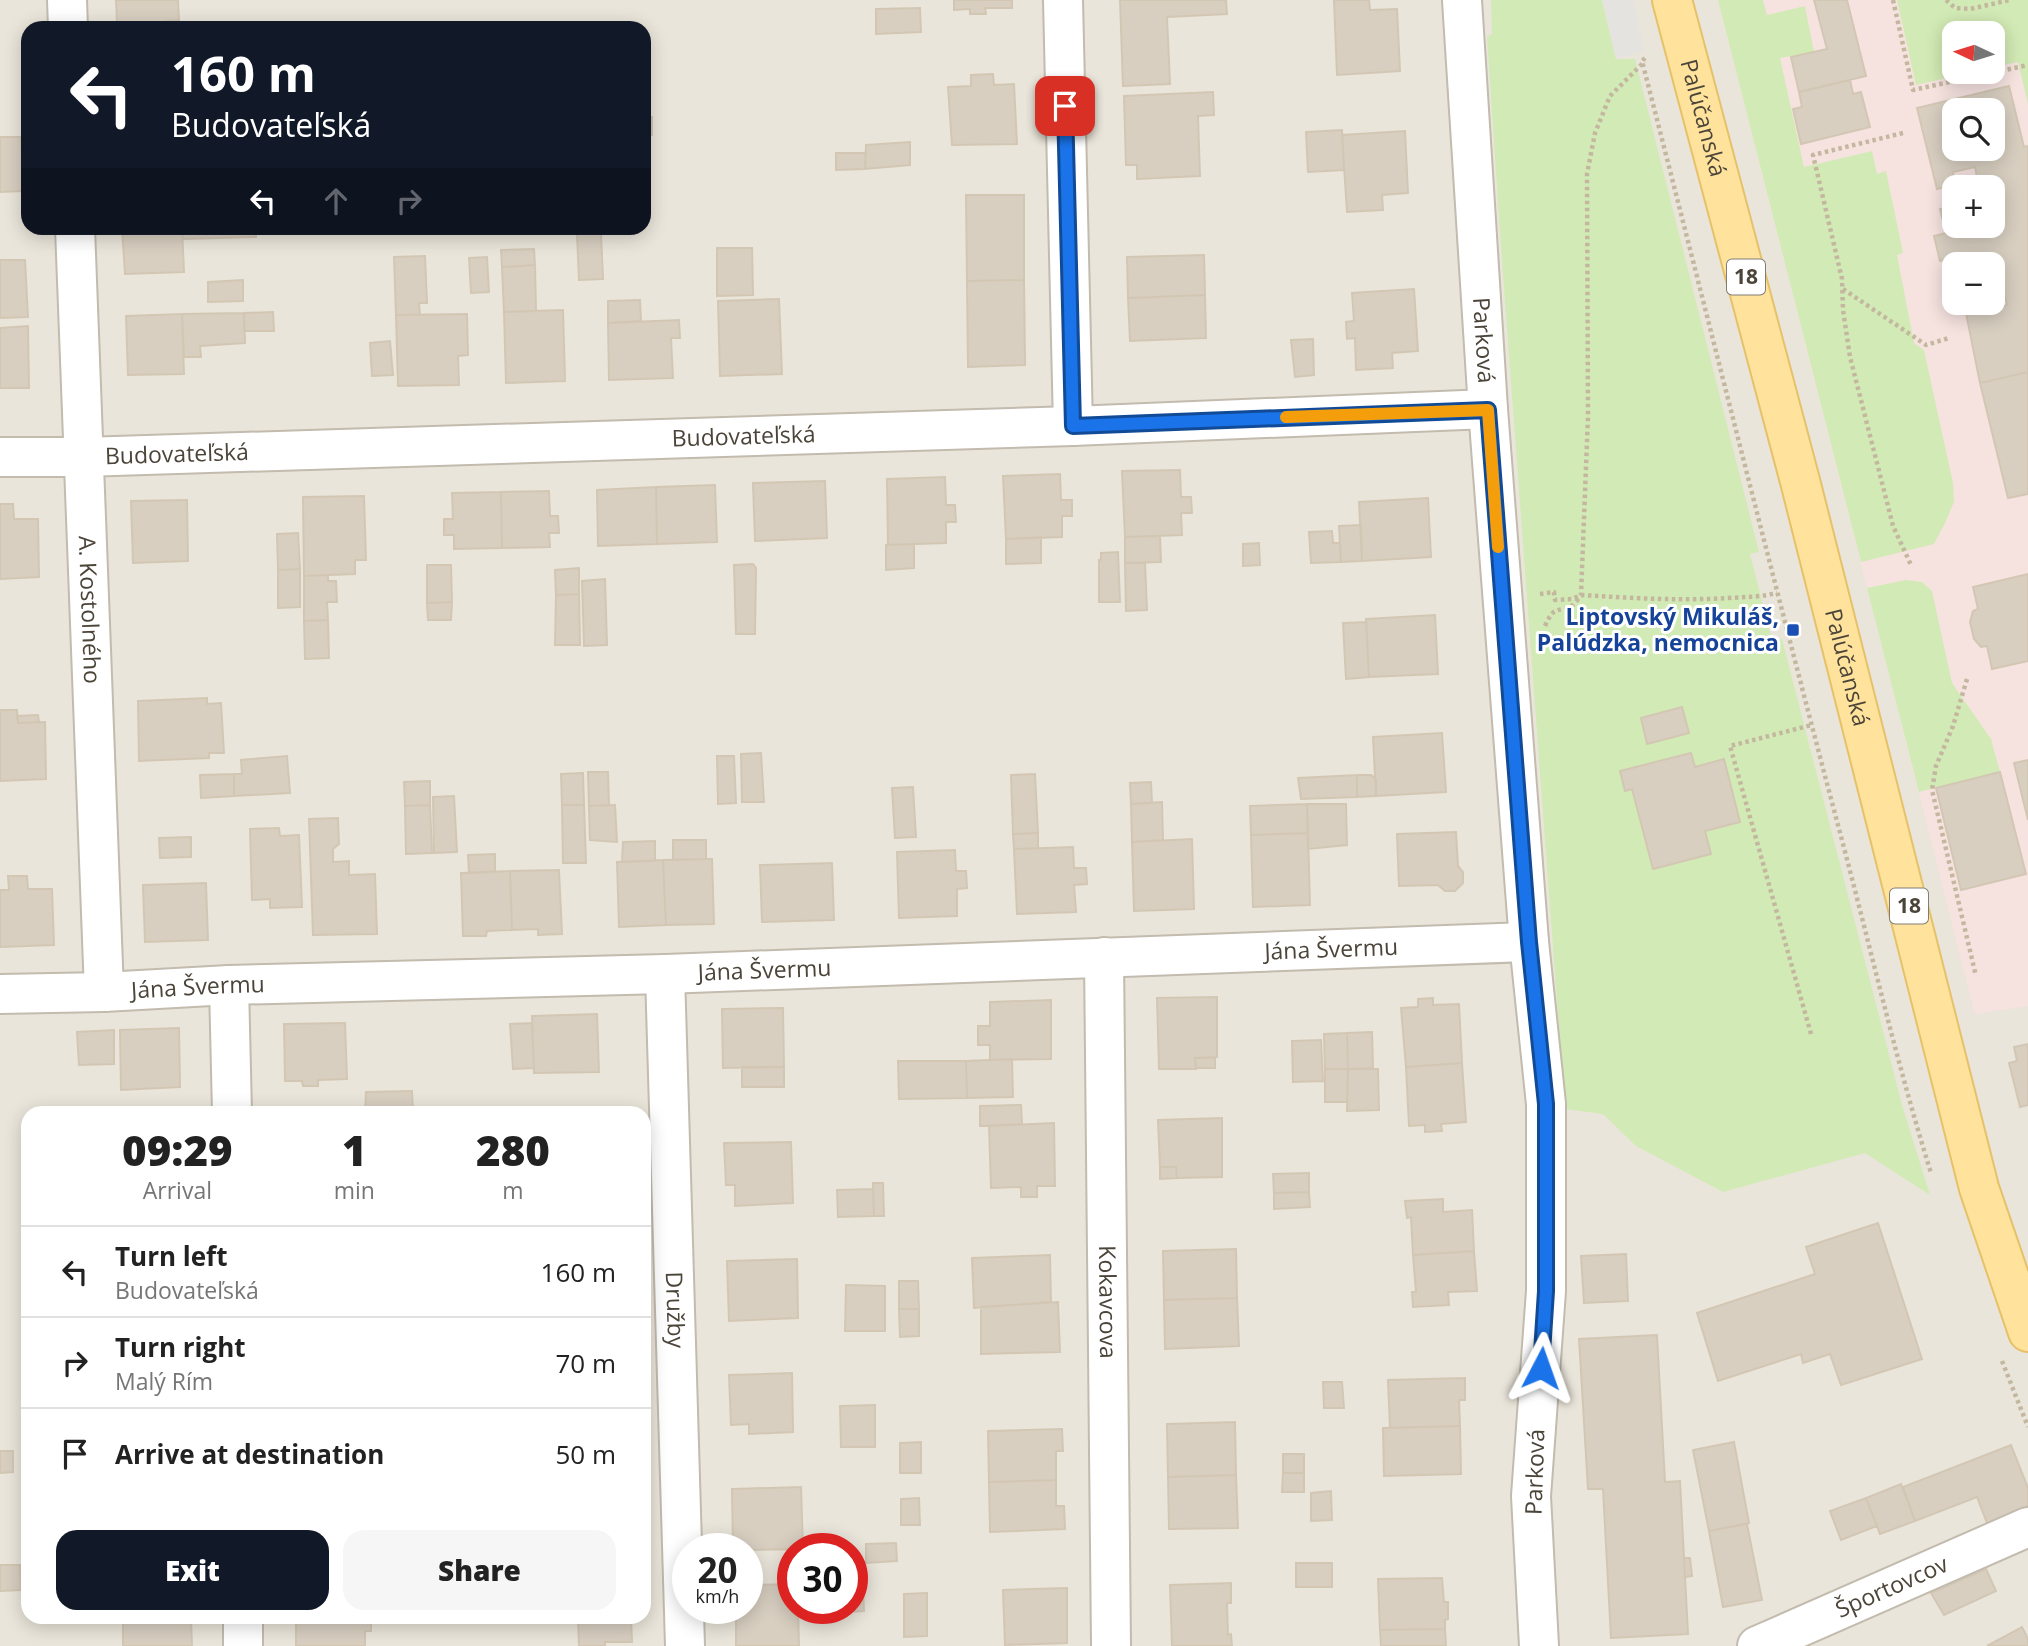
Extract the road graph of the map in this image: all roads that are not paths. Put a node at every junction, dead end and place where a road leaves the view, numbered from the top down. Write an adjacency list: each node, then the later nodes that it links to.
1 (67, 0): 5 (street)
2 (1063, 0): 8 (street)
3 (1462, 0): 7 (street, Parková)
4 (1672, 0): 18 (main road, Palúčanská / 18)
5 (68, 21)
6 (75, 235): 10 (street, A. Kostolného)
7 (1488, 410): 8 (street, Budovateľská); 11 (street, Parková)
8 (1073, 426): 10 (street, Budovateľská)
9 (0, 457): 10 (street, Budovateľská)
10 (83, 457): 15 (street, A. Kostolného)
11 (1529, 942): 12 (street, Jána Švermu); 24 (street, Parková)
12 (1104, 957): 13 (street, Jána Švermu); 23 (street, Kokavcova)
13 (665, 974): 14 (street, Jána Švermu); 22 (street, Družby)
14 (229, 985): 15 (street, Jána Švermu); 17 (street)
15 (104, 992): 16 (street, Jána Švermu)
16 (0, 994)
17 (232, 1106)
18 (2013, 1342)
19 (2028, 1527): 25 (street, Športovcov)
20 (243, 1624): 21 (street)
21 (243, 1646)
22 (685, 1646)
23 (1111, 1646)
24 (1539, 1646)
25 (1757, 1646)

